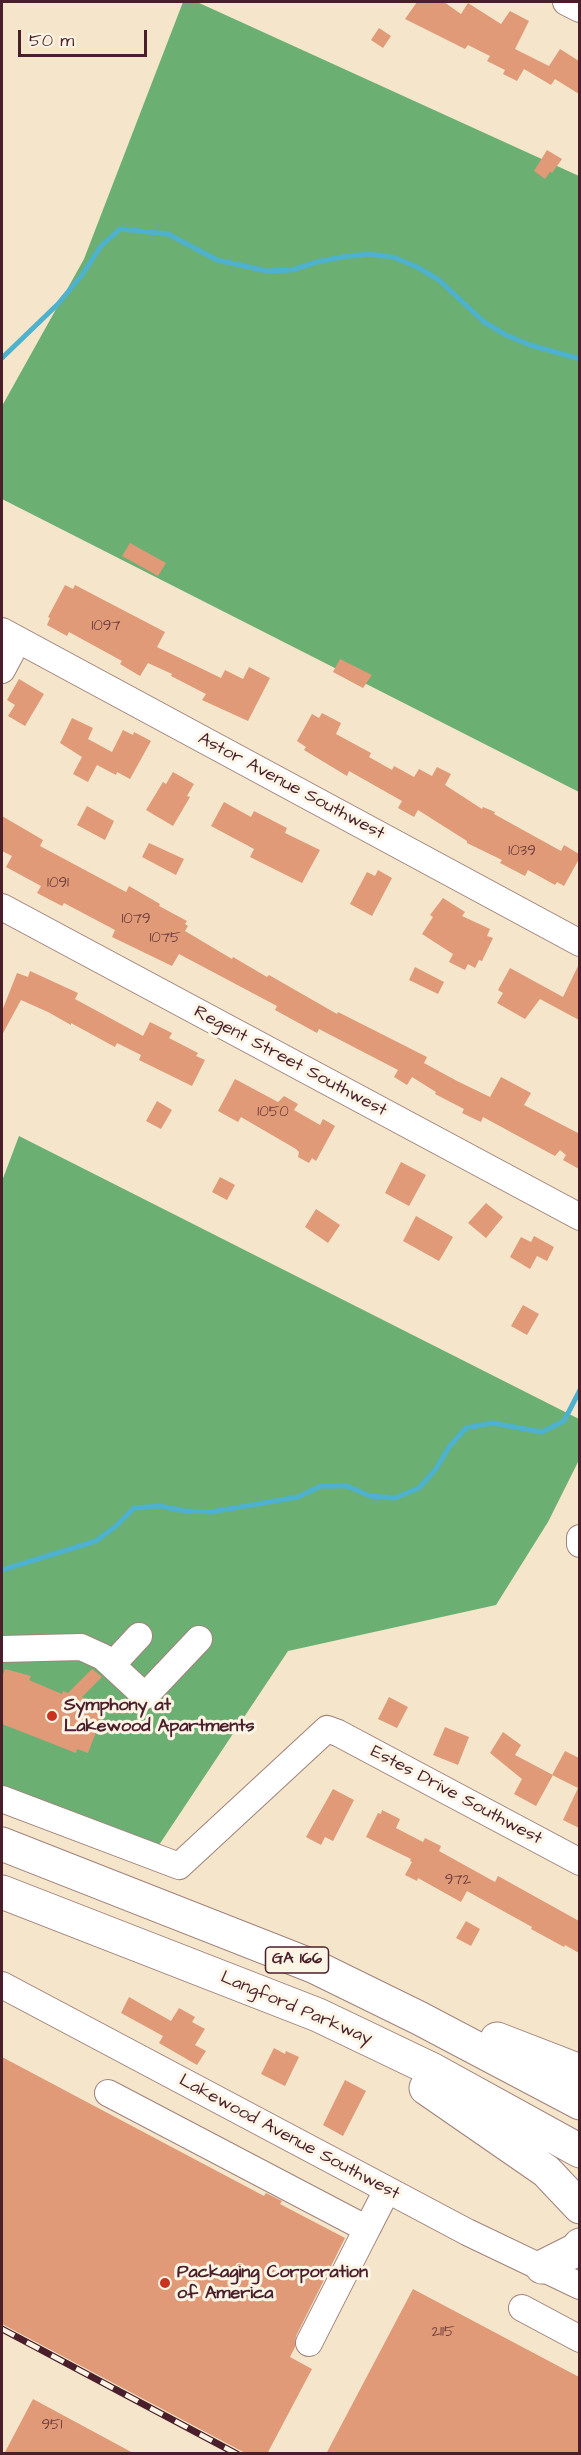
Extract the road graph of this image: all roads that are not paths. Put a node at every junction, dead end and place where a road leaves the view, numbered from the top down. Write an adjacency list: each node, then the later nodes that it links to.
1 (566, 2): 2 (street)
2 (579, 9)
3 (10, 635): 4 (street); 6 (street, Astor Avenue Southwest)
4 (2, 670)
5 (2, 907): 7 (street, Regent Street Southwest)
6 (579, 943)
7 (579, 1217)
8 (579, 1538): 9 (street)
9 (579, 1544)
10 (139, 1636): 13 (street)
11 (200, 1639): 13 (street)
12 (2, 1649): 13 (street)
13 (112, 1665)
14 (2, 1799): 16 (street, Estes Drive Southwest)
15 (2, 1844): 18 (highway, GA 166)
16 (579, 1862)
17 (2, 1892): 20 (highway, Langford Parkway / GA 166)
18 (315, 1967): 21 (highway); 23 (highway, GA 166)
19 (2, 1985): 25 (street, Lakewood Avenue Southwest)
20 (318, 2015): 24 (highway, Langford Parkway / GA 166); 26 (highway)
21 (579, 2071)
22 (108, 2093): 27 (street)
23 (579, 2103)
24 (579, 2151)
25 (387, 2190): 27 (street); 29 (street, Lakewood Avenue Southwest)
26 (579, 2207)
27 (368, 2229): 33 (street)
28 (579, 2244): 29 (highway)
29 (542, 2267): 30 (street, Lakewood Avenue Southwest)
30 (579, 2286)
31 (522, 2308): 32 (street)
32 (579, 2339)
33 (309, 2343)

